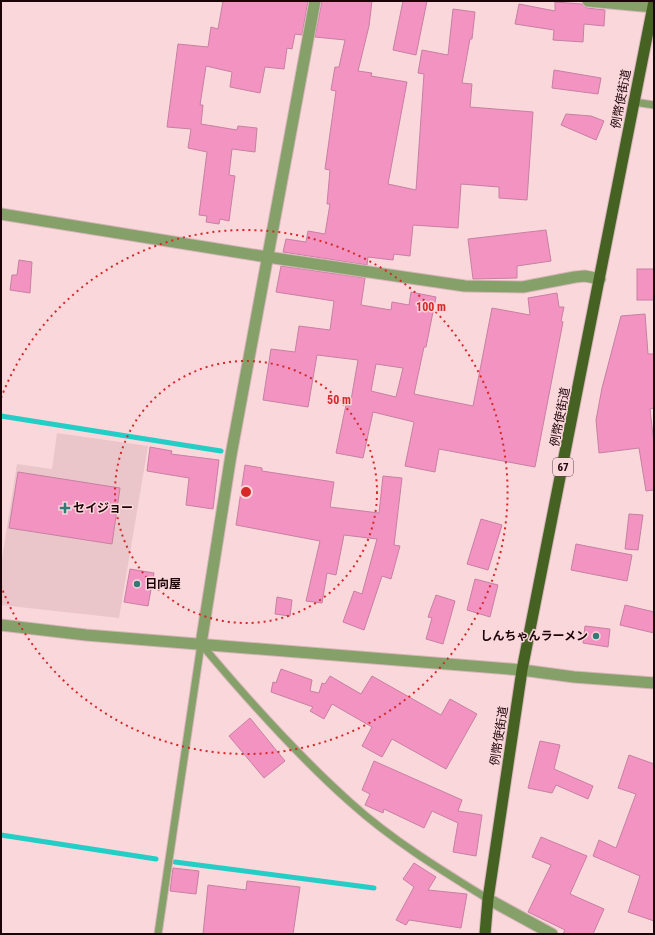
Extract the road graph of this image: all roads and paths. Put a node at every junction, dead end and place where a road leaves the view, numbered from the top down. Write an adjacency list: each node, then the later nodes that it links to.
1 (316, 1): 7 (street)
2 (588, 1): 3 (street)
3 (653, 4): 4 (main road, 例幣使街道 / 67)
4 (634, 102): 5 (lane); 8 (main road, 例幣使街道 / 67)
5 (654, 105)
6 (1, 214): 7 (street)
7 (267, 257): 8 (street); 10 (street)
8 (600, 279): 11 (main road, 例幣使街道 / 67)
9 (1, 625): 10 (street)
10 (201, 644): 11 (street); 13 (lane); 14 (lane)
11 (522, 670): 12 (street); 13 (main road, 例幣使街道 / 67)
12 (654, 683)
13 (488, 899): 15 (main road, 例幣使街道 / 67); 16 (street)
14 (158, 934)
15 (485, 934)
16 (552, 934)

